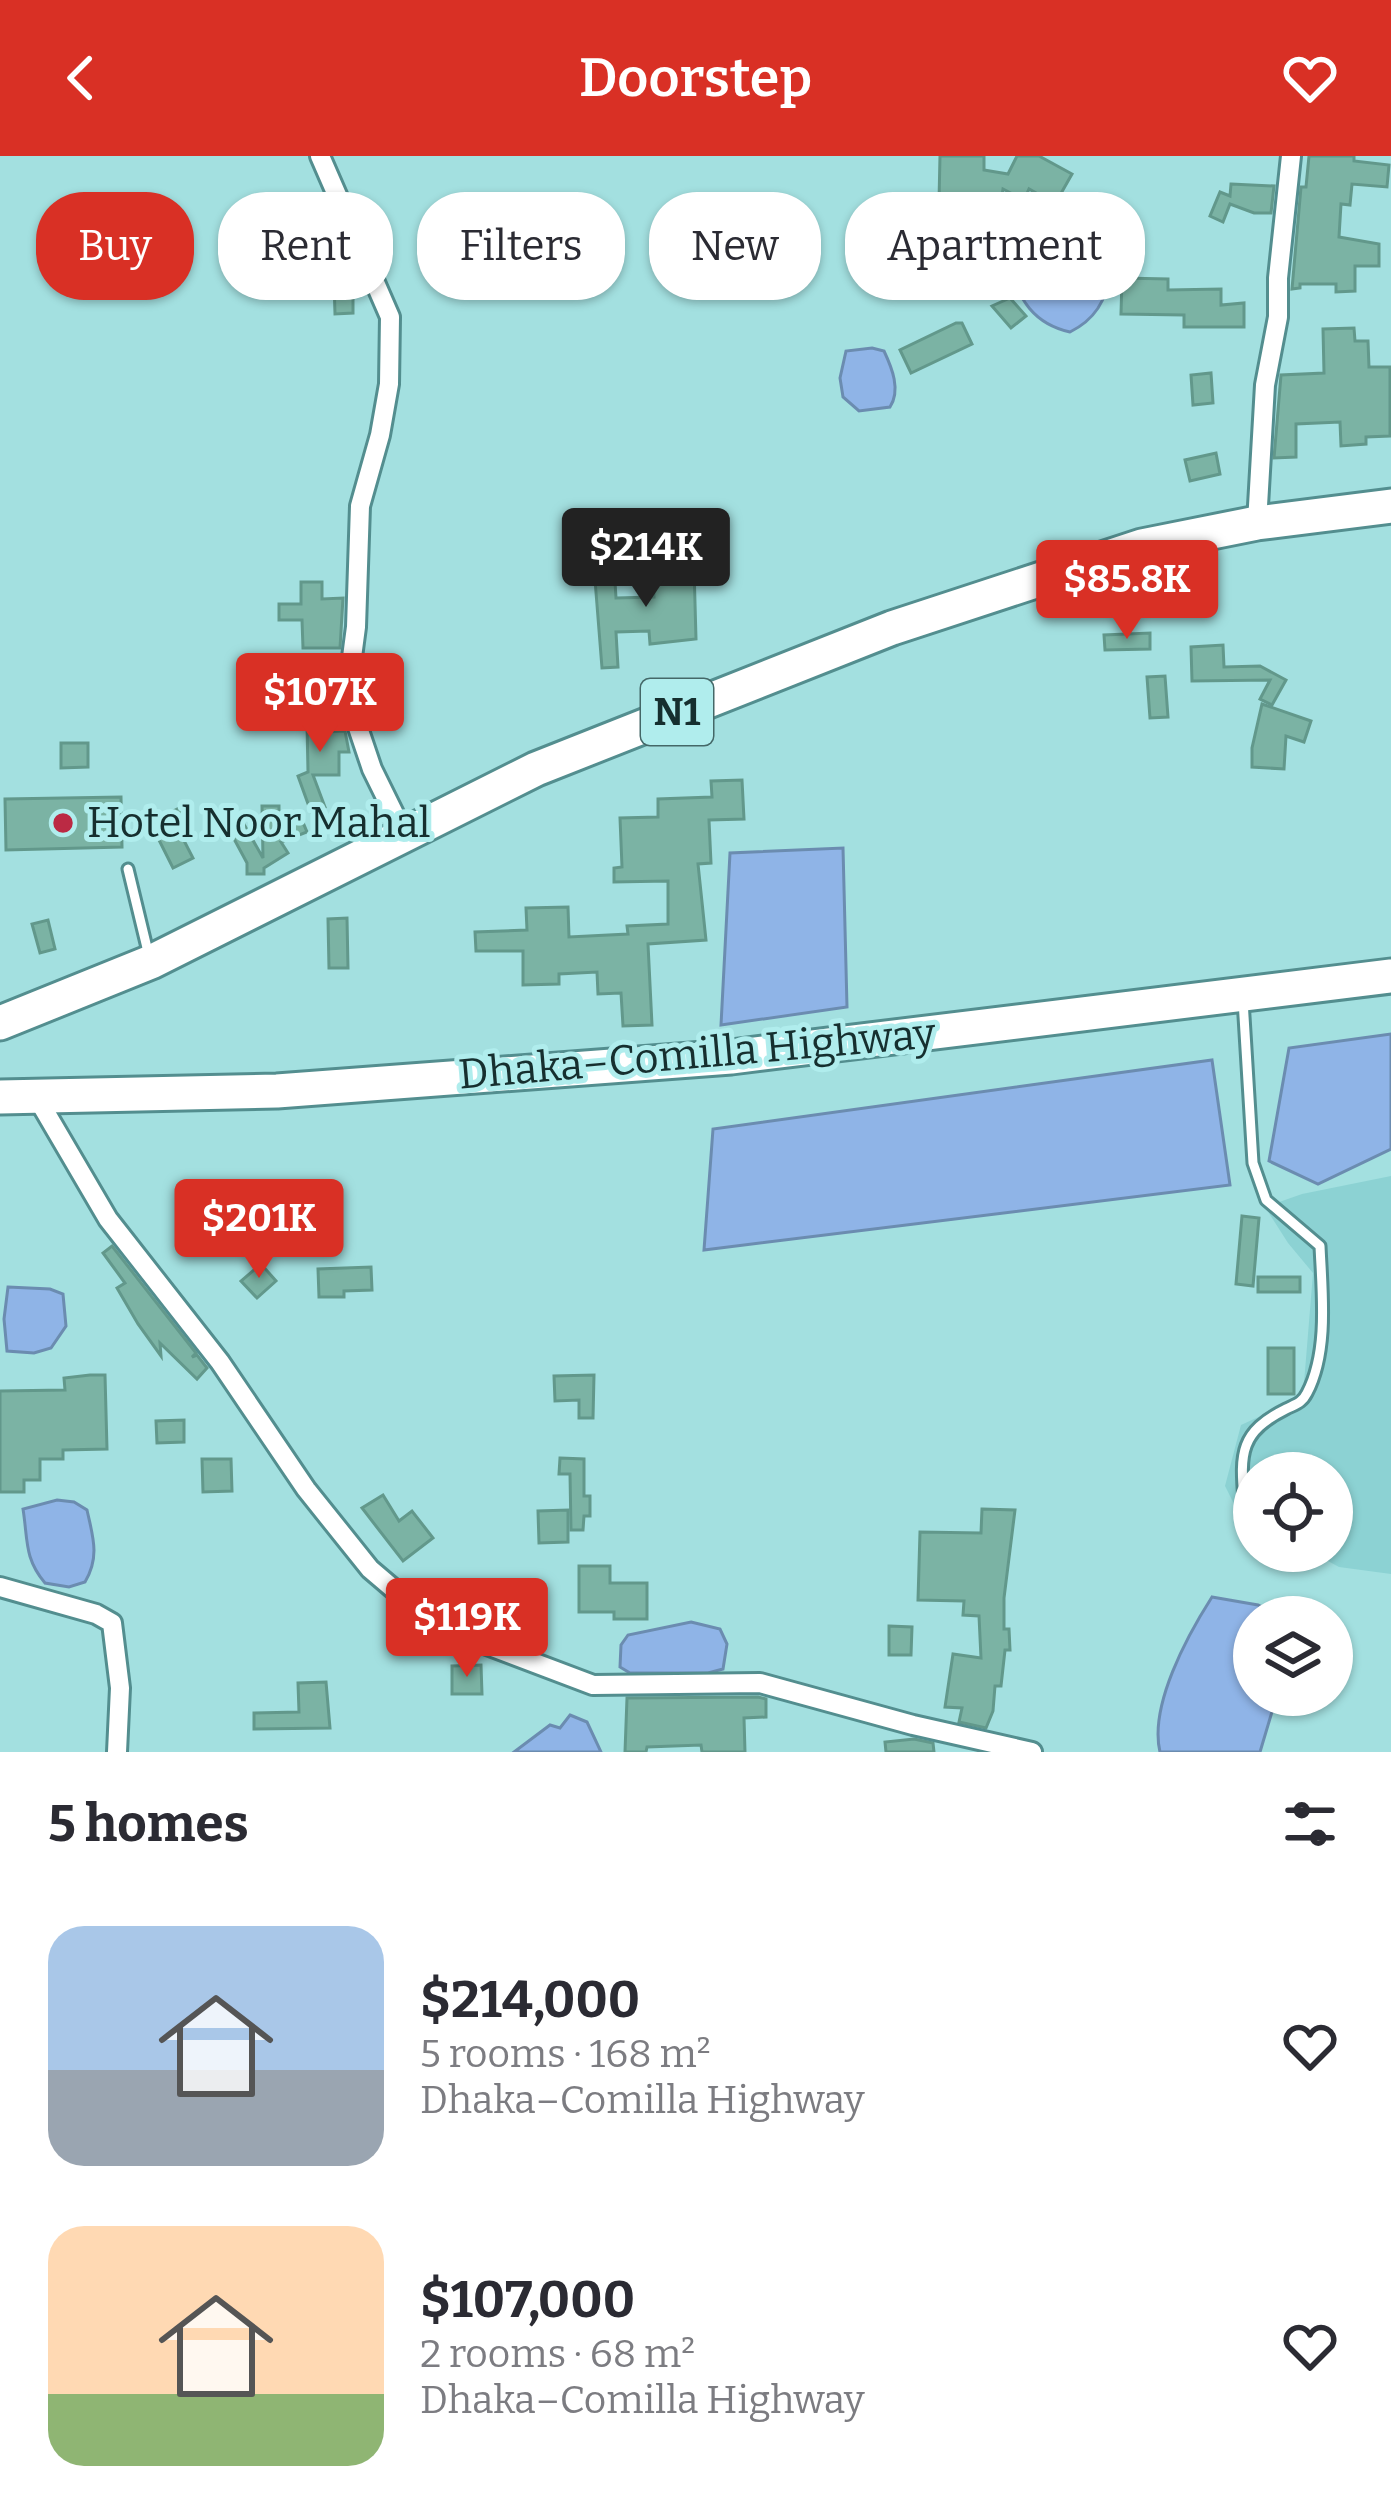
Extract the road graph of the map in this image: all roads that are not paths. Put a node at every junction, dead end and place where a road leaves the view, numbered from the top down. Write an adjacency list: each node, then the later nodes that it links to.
1 (320, 156): 5 (street)
2 (1292, 156): 4 (street)
3 (1391, 506): 4 (highway, N1)
4 (1257, 524): 5 (highway, N1)
5 (404, 833): 7 (highway, N1)
6 (128, 869): 7 (lane)
7 (151, 962): 10 (highway, N1)
8 (1391, 976): 9 (highway, Dhaka–Comilla Highway)
9 (1242, 995): 11 (highway, Dhaka–Comilla Highway); 13 (lane)
10 (0, 1023)
11 (36, 1096): 12 (highway, Dhaka–Comilla Highway); 16 (street)
12 (0, 1097)
13 (1244, 1452)
14 (0, 1587): 15 (street)
15 (117, 1752)
16 (1032, 1752)

